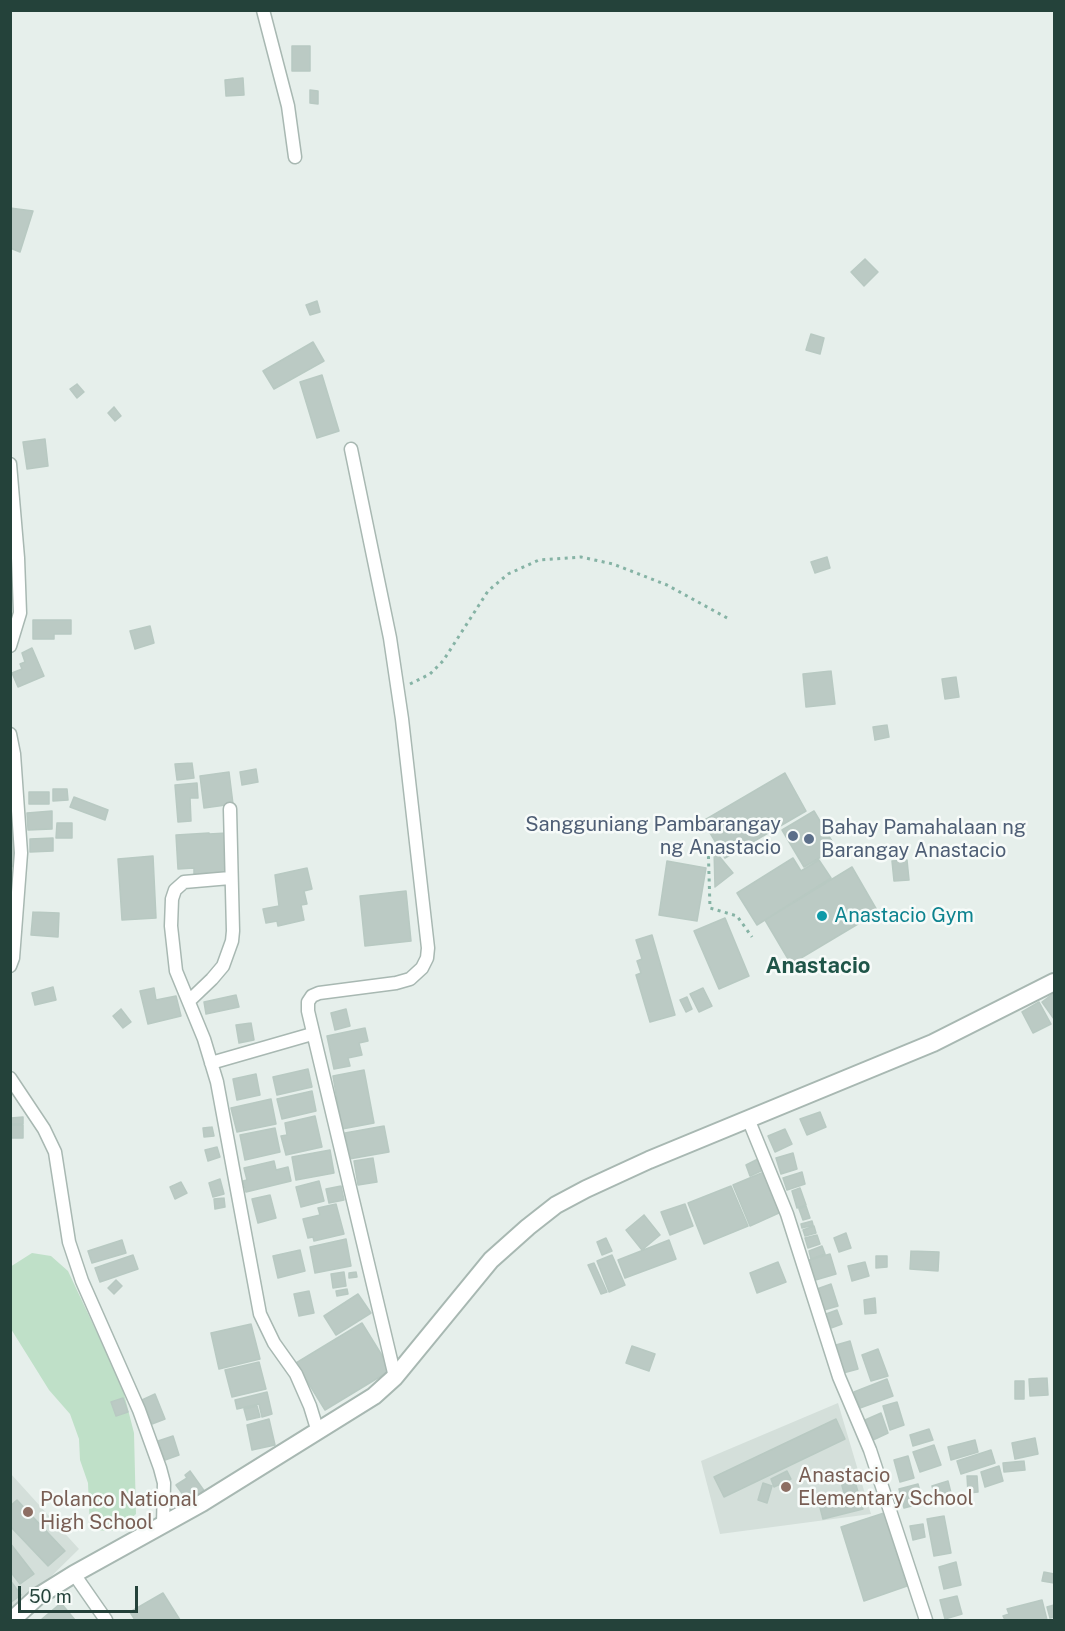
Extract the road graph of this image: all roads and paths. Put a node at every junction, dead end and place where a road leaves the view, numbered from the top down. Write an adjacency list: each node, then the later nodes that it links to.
1 (264, 10): 2 (street)
2 (296, 157)
3 (351, 449): 7 (street)
4 (10, 464): 6 (street)
5 (729, 619): 7 (path)
6 (10, 646)
7 (398, 688): 16 (street)
8 (10, 734): 13 (street)
9 (230, 809): 11 (street)
10 (708, 841): 12 (path)
11 (230, 878): 15 (street); 15 (street)
12 (752, 937)
13 (10, 966)
14 (1054, 982): 19 (street)
15 (189, 1001): 17 (street)
16 (312, 1034): 17 (street); 20 (street)
17 (211, 1063): 21 (street)
18 (10, 1078): 22 (street)
19 (749, 1121): 20 (street); 26 (street)
20 (395, 1377): 21 (street)
21 (318, 1432): 22 (street)
22 (164, 1525): 23 (street)
23 (74, 1574): 24 (street); 25 (street)
24 (12, 1620)
25 (106, 1620)
26 (926, 1620)

